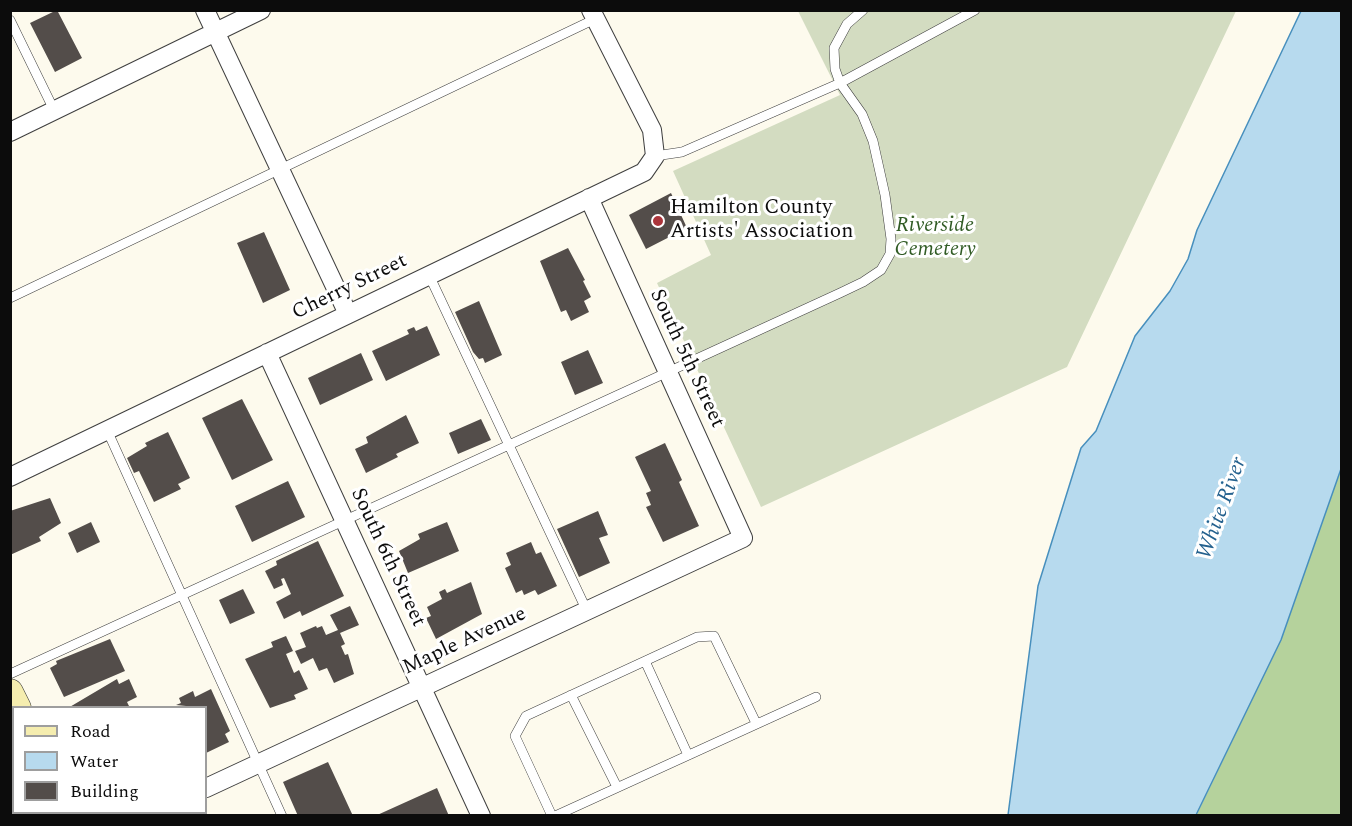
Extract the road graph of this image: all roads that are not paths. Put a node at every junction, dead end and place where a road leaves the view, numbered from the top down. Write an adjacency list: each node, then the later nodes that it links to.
1 (206, 10): 7 (street)
2 (261, 10): 7 (street)
3 (863, 10): 8 (lane)
4 (975, 10): 8 (lane)
5 (593, 15): 11 (street); 12 (lane)
6 (10, 20): 9 (lane)
7 (216, 33): 9 (street); 12 (street)
8 (840, 83): 11 (lane); 18 (lane)
9 (54, 111): 10 (street)
10 (10, 132)
11 (655, 156): 13 (street, Cherry Street)
12 (280, 169): 15 (lane); 16 (street)
13 (589, 198): 14 (street, Cherry Street); 18 (street, South 5th Street)
14 (429, 275): 16 (street, Cherry Street); 20 (lane)
15 (10, 298)
16 (348, 314): 17 (street, Cherry Street)
17 (267, 353): 19 (street, Cherry Street); 22 (street, South 6th Street)
18 (668, 371): 20 (lane); 23 (street, South 5th Street)
19 (106, 430): 21 (street, Cherry Street); 24 (lane)
20 (508, 445): 22 (lane); 25 (lane)
21 (10, 477)
22 (344, 520): 24 (lane); 28 (street, South 6th Street)
23 (743, 538): 25 (street, Maple Avenue)
24 (182, 595): 27 (lane); 35 (lane)
25 (586, 609): 28 (street, Maple Avenue)
26 (645, 661): 30 (lane); 33 (lane); 34 (lane)
27 (10, 674)
28 (422, 686): 35 (street, Maple Avenue); 39 (street, South 6th Street)
29 (10, 692): 32 (street)
30 (571, 695): 36 (lane); 40 (lane)
31 (816, 697): 33 (lane)
32 (17, 706)
33 (756, 723): 34 (lane)
34 (688, 754): 36 (lane)
35 (258, 763): 37 (street, Maple Avenue); 38 (lane)
36 (617, 787): 40 (lane)
37 (207, 788)
38 (282, 816)
39 (481, 816)
40 (554, 816)

